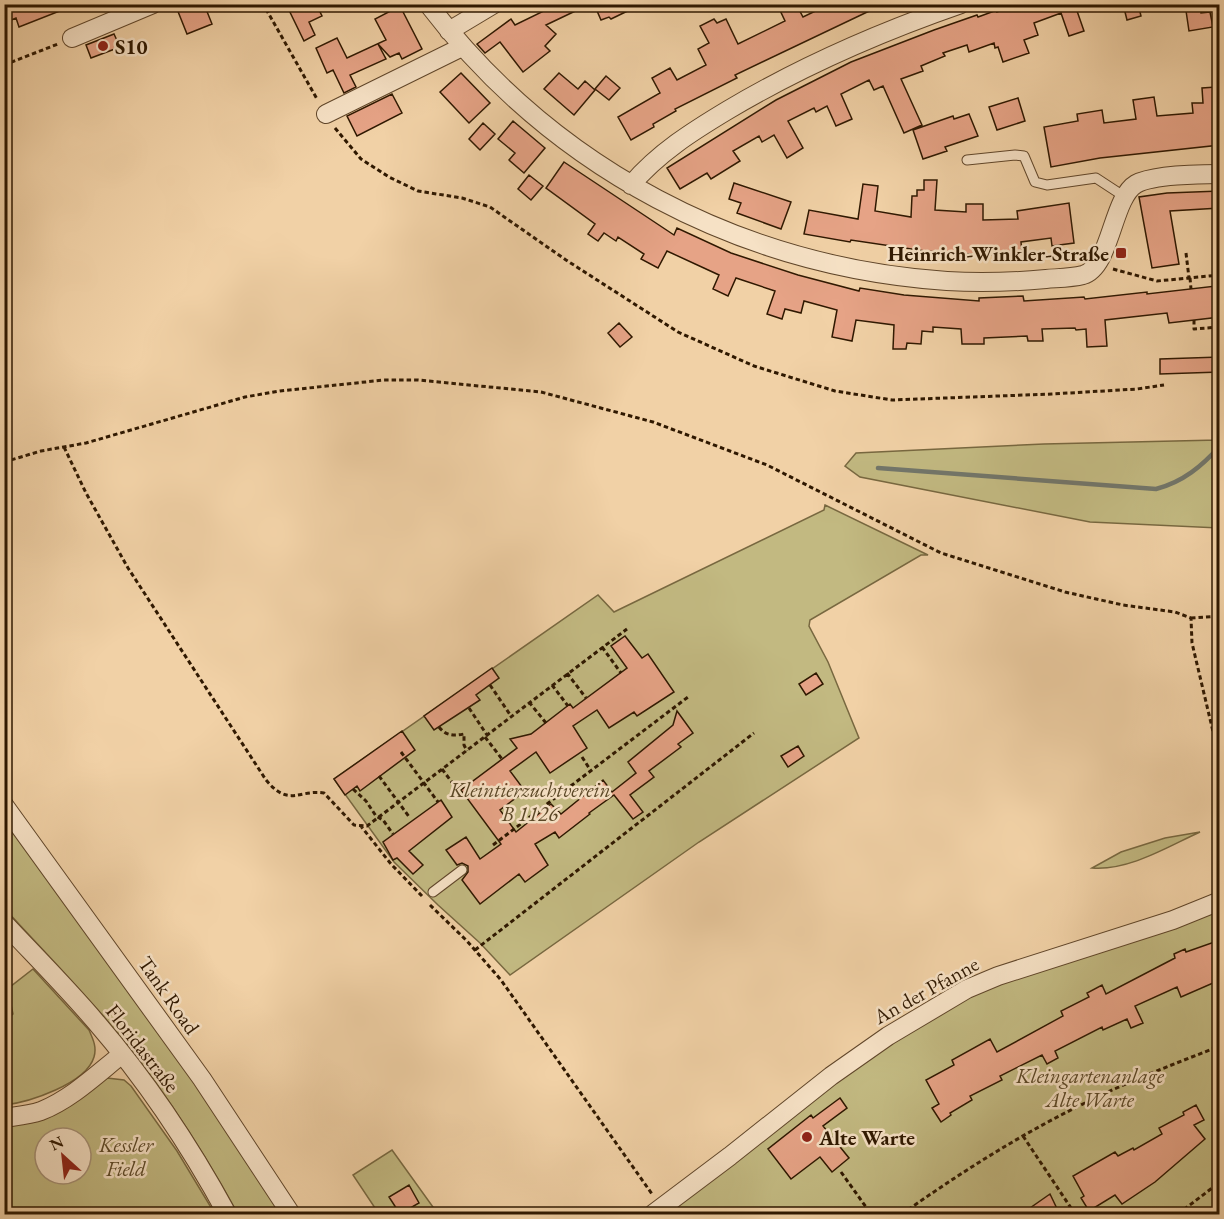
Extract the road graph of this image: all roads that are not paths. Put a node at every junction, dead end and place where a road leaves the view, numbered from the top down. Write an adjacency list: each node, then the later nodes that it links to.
1 (153, 4): 6 (street)
2 (428, 4): 5 (street)
3 (494, 4): 5 (street)
4 (961, 4): 11 (street)
5 (448, 31): 7 (street)
6 (72, 38)
7 (462, 47): 8 (street); 11 (street)
8 (326, 114)
9 (967, 160): 12 (lane)
10 (1220, 174): 12 (street)
11 (631, 185): 12 (street)
12 (1125, 196)
13 (4, 805): 22 (street, Tank Road)
14 (462, 870): 15 (lane)
15 (433, 892)
16 (1220, 902): 20 (street, An der Pfanne)
17 (4, 923): 18 (street, Floridastraße)
18 (121, 1055): 19 (street); 21 (street, Floridastraße)
19 (4, 1118)
20 (658, 1211)
21 (227, 1215)
22 (291, 1215)

